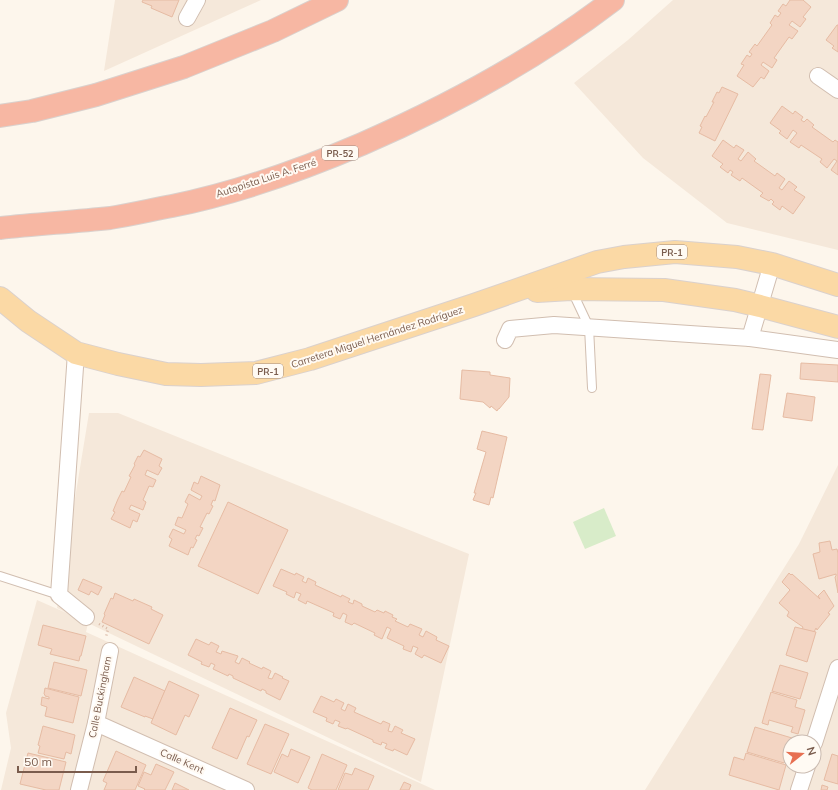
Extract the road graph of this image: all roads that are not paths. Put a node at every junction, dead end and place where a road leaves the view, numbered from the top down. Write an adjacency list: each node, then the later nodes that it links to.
1 (197, 0): 4 (street)
2 (337, 0): 7 (highway)
3 (613, 0): 8 (highway, Autopista Luis A. Ferré / PR-52)
4 (187, 18)
5 (818, 76): 6 (street)
6 (838, 90)
7 (0, 116)
8 (0, 228)
9 (772, 264): 10 (main road, PR-1); 12 (main road, PR-1); 14 (street)
10 (838, 285)
11 (571, 289): 12 (main road, PR-1); 14 (main road, PR-1); 15 (lane)
12 (508, 294): 20 (main road, Carretera Miguel Hernández Rodríguez / PR-1)
13 (0, 298): 20 (main road, Carretera Miguel Hernández Rodríguez / PR-1)
14 (760, 306): 16 (main road, PR-1); 17 (street)
15 (589, 327): 17 (street); 18 (street); 21 (lane)
16 (838, 327)
17 (750, 338): 19 (street)
18 (505, 340)
19 (838, 350)
20 (76, 353): 23 (street)
21 (592, 388)
22 (0, 576): 23 (lane)
23 (59, 595): 24 (street)
24 (86, 618)
25 (110, 651): 27 (street, Calle Buckingham)
26 (838, 668): 28 (street)
27 (96, 723): 30 (street, Calle Buckingham); 31 (street, Calle Kent)
28 (817, 734)
29 (804, 774): 32 (street)
30 (79, 790)
31 (246, 790)
32 (799, 790)

